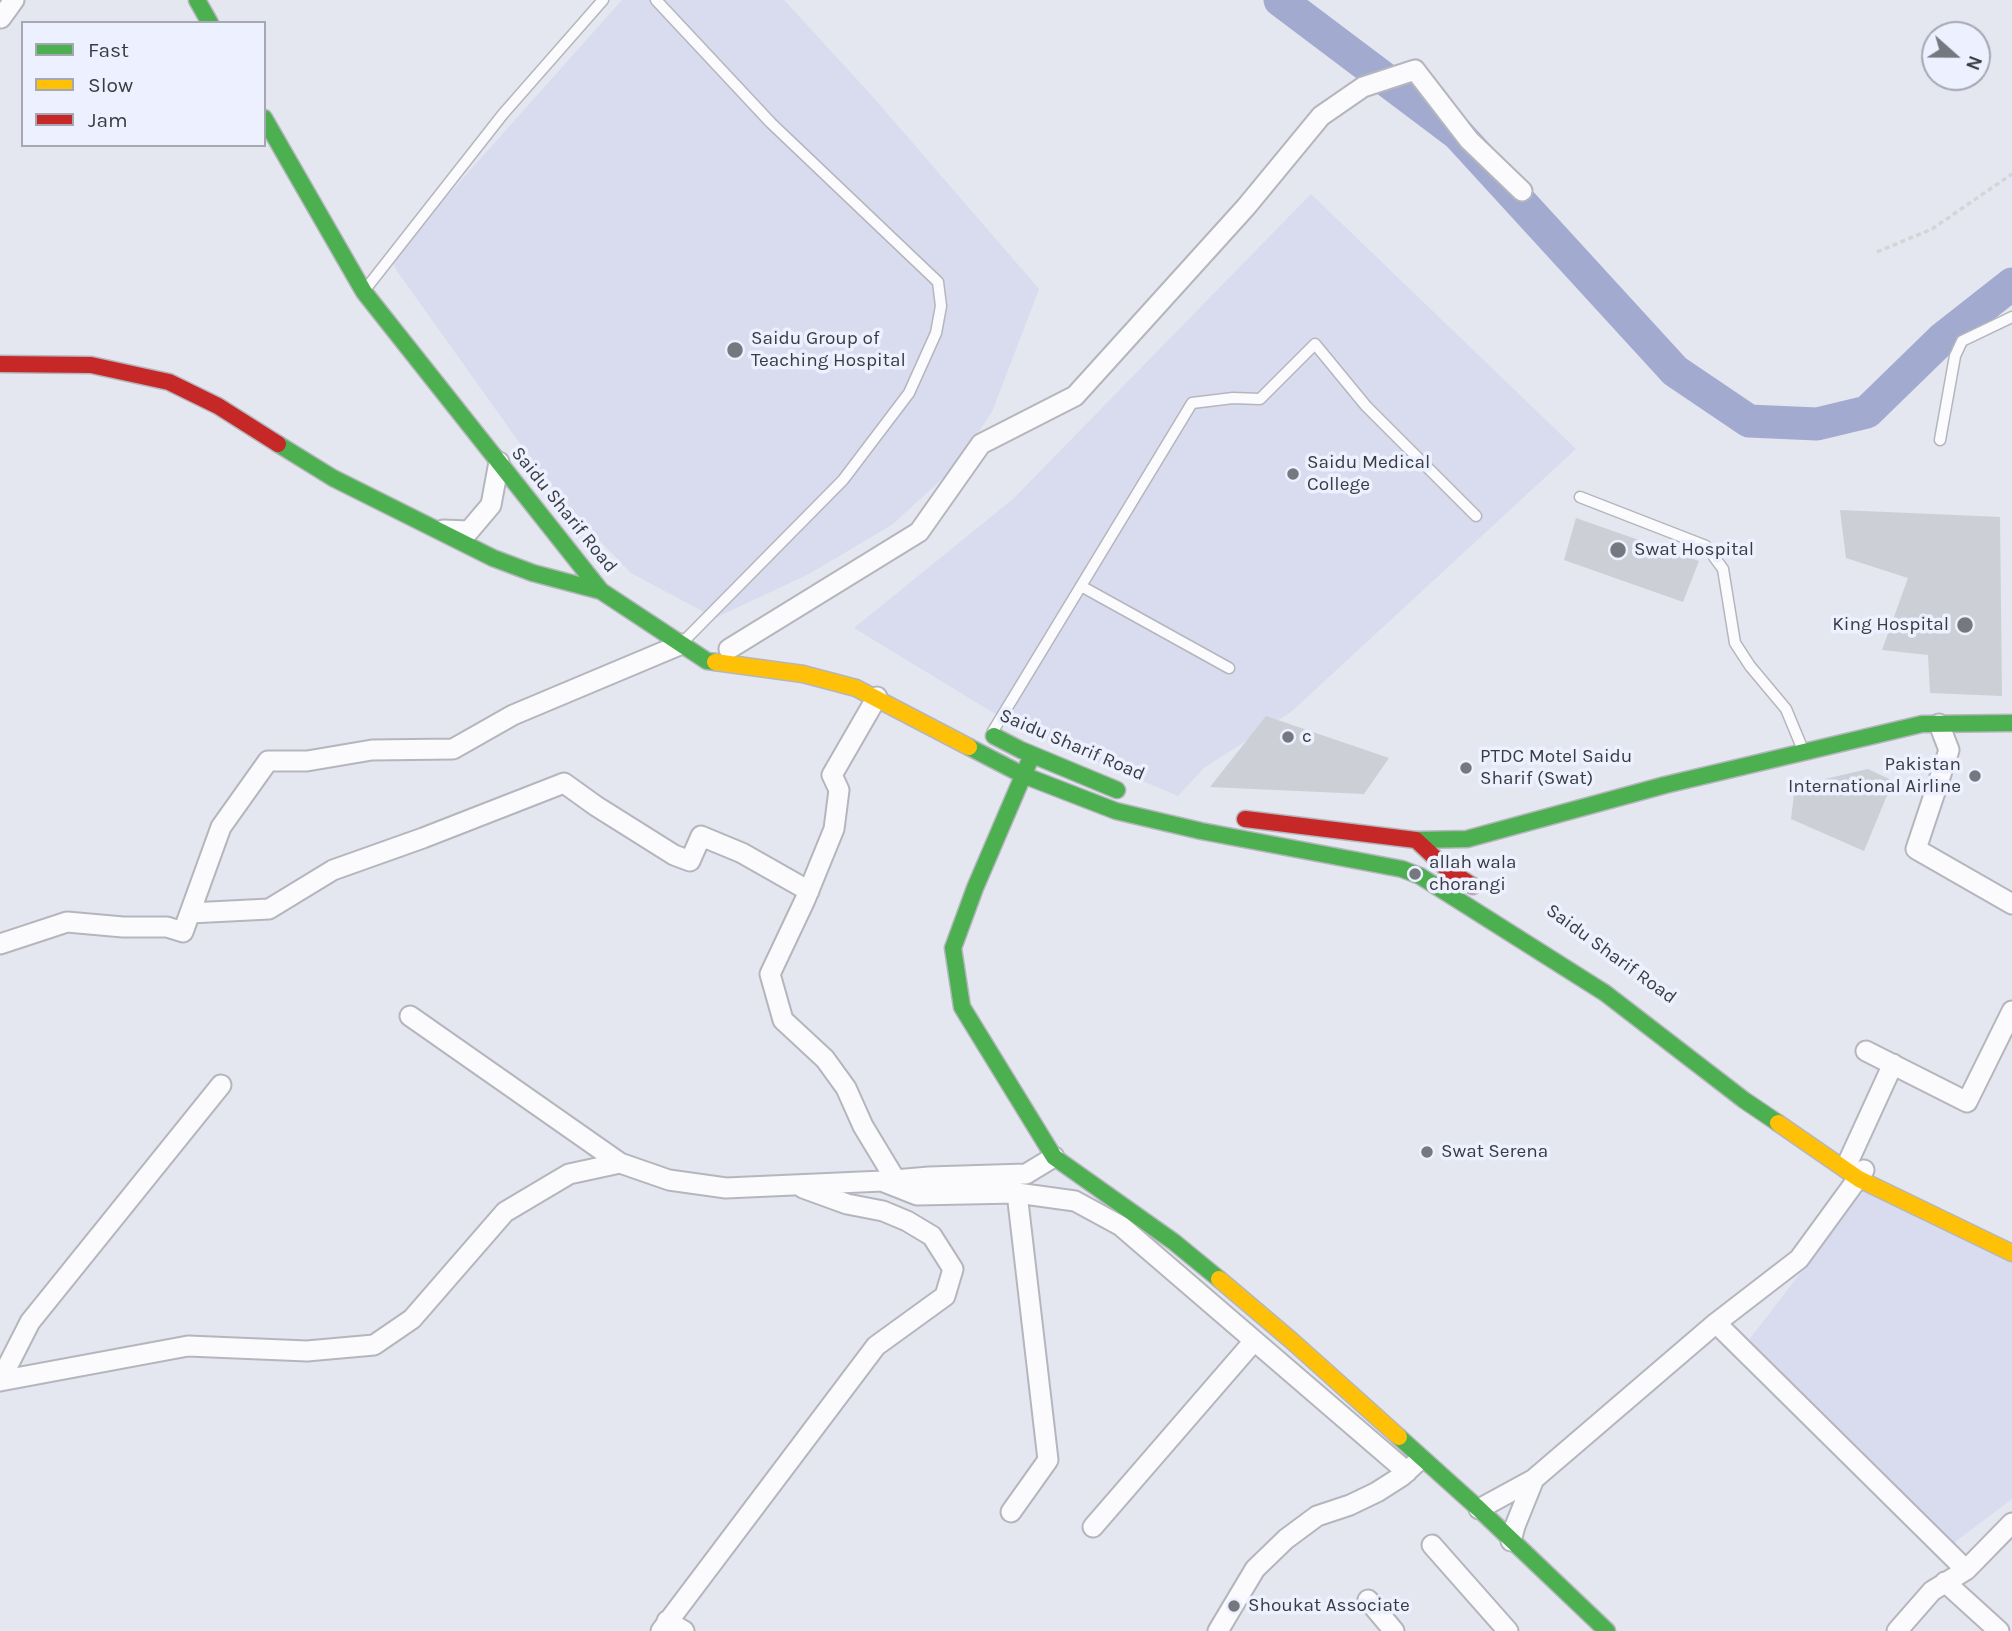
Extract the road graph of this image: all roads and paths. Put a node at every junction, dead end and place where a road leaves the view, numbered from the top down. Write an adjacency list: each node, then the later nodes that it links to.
1 (15, 0): 5 (street)
2 (197, 0): 6 (main road)
3 (603, 0): 11 (lane)
4 (656, 0): 21 (lane)
5 (1, 18)
6 (209, 21)
7 (266, 121): 11 (main road, Saidu Sharif Road)
8 (2012, 174): 10 (path)
9 (1522, 191): 22 (street)
10 (1877, 252)
11 (364, 292): 15 (main road, Saidu Sharif Road)
12 (2012, 317): 14 (lane)
13 (0, 364): 18 (main road)
14 (1940, 440)
15 (499, 462): 18 (street); 20 (main road, Saidu Sharif Road)
16 (1580, 497): 30 (lane)
17 (1476, 516): 19 (lane)
18 (432, 529): 20 (main road)
19 (1081, 586): 24 (lane); 29 (lane)
20 (601, 591): 21 (main road, Saidu Sharif Road)
21 (682, 644): 22 (main road, Saidu Sharif Road); 25 (main road); 43 (street)
22 (729, 649): 23 (main road, Saidu Sharif Road)
23 (762, 652)
24 (1229, 668)
25 (877, 697): 32 (main road); 40 (street)
26 (2012, 723): 27 (main road)
27 (1938, 724): 30 (main road); 42 (street)
28 (974, 725): 29 (main road, Saidu Sharif Road)
29 (991, 735): 31 (main road, Saidu Sharif Road)
30 (1804, 752): 37 (main road)
31 (1032, 755): 32 (main road); 33 (main road, Saidu Sharif Road)
32 (1023, 775): 36 (main road); 54 (main road)
33 (1136, 797)
34 (1206, 813): 36 (main road)
35 (1234, 817): 37 (main road)
36 (1201, 831): 38 (main road)
37 (1416, 840): 39 (main road)
38 (1402, 869): 39 (main road); 53 (main road)
39 (1448, 870): 41 (main road)
40 (809, 891): 43 (street); 57 (street)
41 (1482, 892)
42 (2012, 904)
43 (190, 913): 44 (street)
44 (0, 944)
45 (1602, 972): 46 (main road, Saidu Sharif Road)
46 (1633, 994)
47 (1654, 1010): 53 (main road, Saidu Sharif Road)
48 (2012, 1011): 51 (street)
49 (410, 1016): 55 (street)
50 (1866, 1051): 51 (street)
51 (1894, 1064): 56 (street)
52 (221, 1085): 64 (street)
53 (1748, 1094): 56 (main road)
54 (1054, 1157): 57 (street); 65 (main road)
55 (620, 1163): 58 (street); 64 (street)
56 (1857, 1170): 60 (main road); 61 (main road); 62 (street)
57 (889, 1180): 58 (street); 59 (street)
58 (795, 1185): 77 (street)
59 (1017, 1194): 63 (street); 69 (street)
60 (2012, 1242)
61 (2012, 1253)
62 (1716, 1323): 67 (street); 74 (street)
63 (1254, 1341): 66 (street); 71 (street)
64 (0, 1381)
65 (1422, 1458): 66 (street); 68 (main road)
66 (1407, 1472): 79 (street)
67 (1534, 1479): 68 (street); 72 (street)
68 (1479, 1509): 72 (main road)
69 (1011, 1512)
70 (2012, 1523): 74 (street)
71 (1093, 1527)
72 (1511, 1541): 78 (main road)
73 (1432, 1545): 81 (street)
74 (1966, 1570): 75 (street)
75 (1945, 1582): 82 (street); 83 (street)
76 (1367, 1600): 80 (street)
77 (671, 1628)
78 (1598, 1628)
79 (1218, 1631)
80 (1394, 1631)
81 (1508, 1631)
82 (1897, 1631)
83 (1999, 1631)

